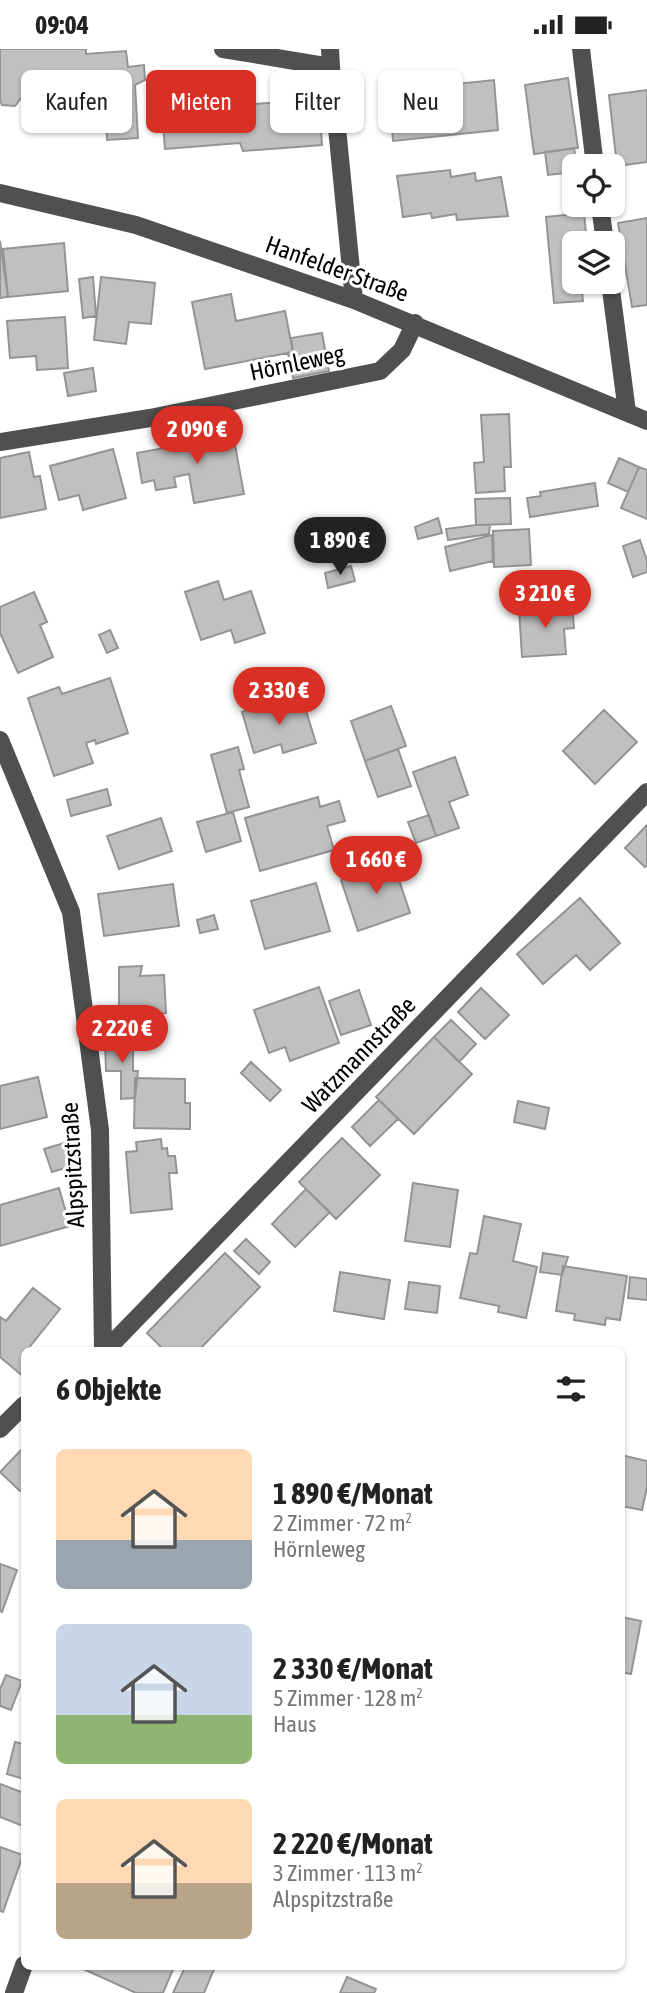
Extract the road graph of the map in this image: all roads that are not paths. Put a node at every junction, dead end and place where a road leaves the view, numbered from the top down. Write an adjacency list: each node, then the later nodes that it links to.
1 (223, 49): 3 (street)
2 (581, 49): 4 (street)
3 (330, 58): 7 (street)
4 (594, 154)
5 (0, 193): 7 (street, Hanfelder Straße)
6 (612, 294): 9 (street)
7 (354, 300): 8 (street, Hanfelder Straße)
8 (415, 323): 9 (street, Hanfelder Straße); 11 (street, Hörnleweg)
9 (627, 412): 10 (street, Hanfelder Straße)
10 (647, 421)
11 (0, 442)
12 (0, 740): 14 (street, Alpspitzstraße)
13 (647, 792): 15 (street, Watzmannstraße)
14 (104, 1347)
15 (108, 1347)
16 (21, 1408): 17 (street)
17 (0, 1429)
18 (22, 1970): 19 (street)
19 (14, 1993)

